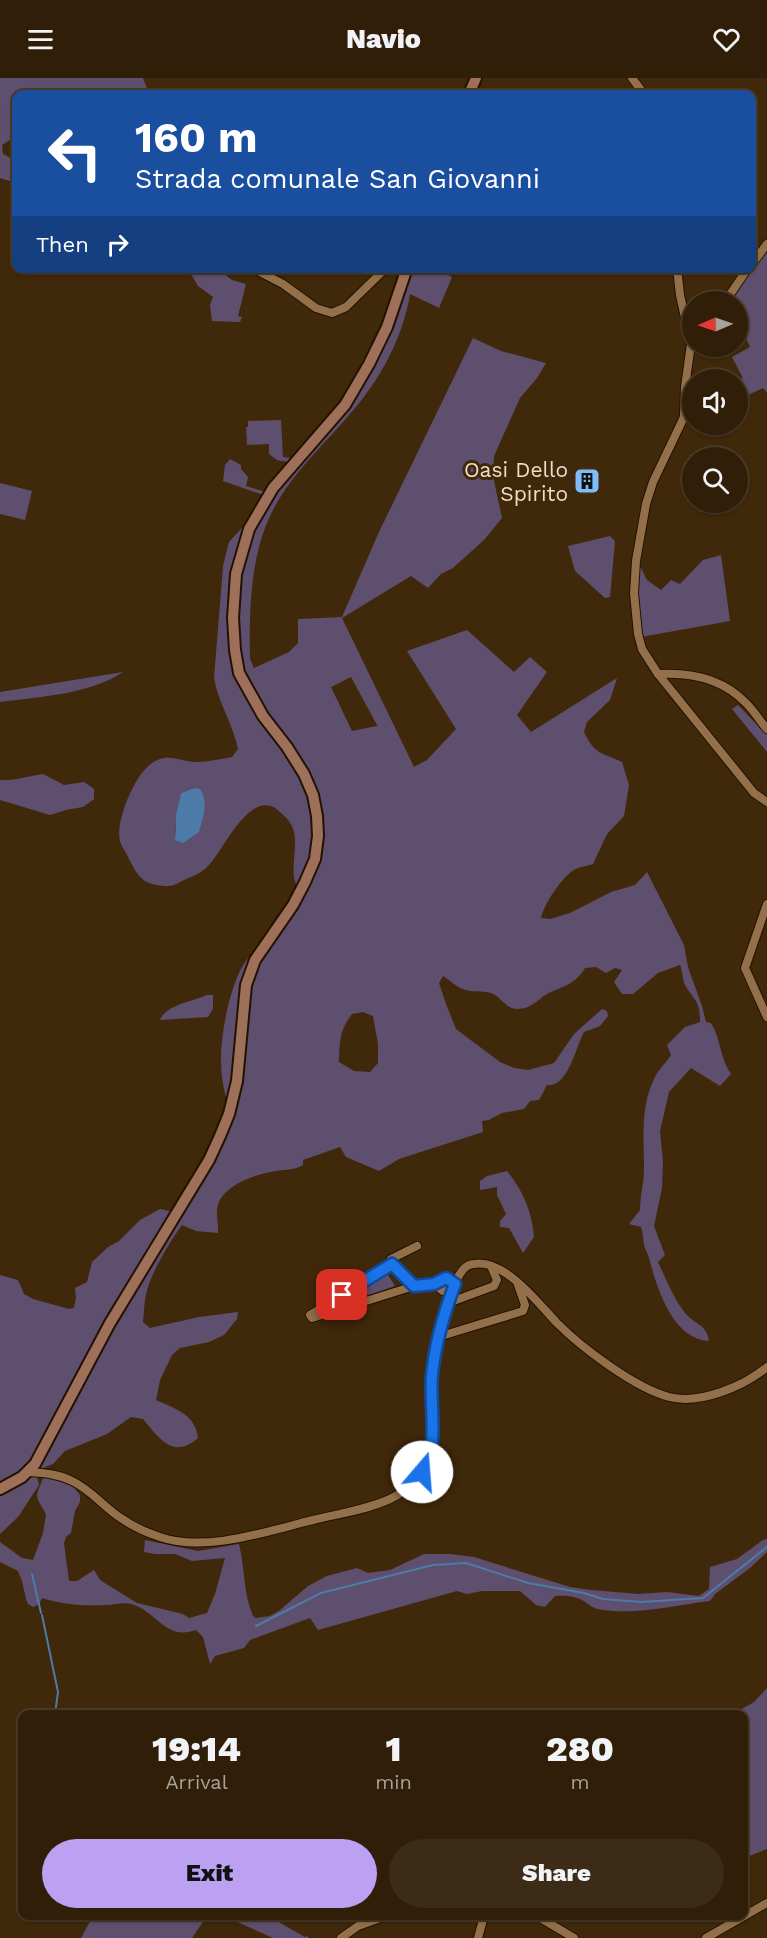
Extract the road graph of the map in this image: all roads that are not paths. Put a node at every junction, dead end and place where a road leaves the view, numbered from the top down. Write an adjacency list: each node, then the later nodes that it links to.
1 (767, 244): 2 (street)
2 (756, 259)
3 (262, 273): 4 (street)
4 (381, 273)
5 (405, 273): 25 (street)
6 (678, 273): 9 (street)
7 (745, 273): 8 (street)
8 (732, 291)
9 (682, 303)
10 (690, 357): 11 (street)
11 (657, 674): 12 (street); 13 (street)
12 (767, 729)
13 (767, 802)
14 (767, 904): 15 (street)
15 (767, 1017)
16 (417, 1246): 17 (street)
17 (392, 1264): 21 (street); 21 (street)
18 (491, 1266): 19 (street); 20 (street); 22 (street)
19 (455, 1284): 21 (street); 22 (street)
20 (518, 1284): 23 (street); 24 (street)
21 (414, 1286)
22 (448, 1303): 23 (street)
23 (438, 1337): 25 (street)
24 (767, 1367)
25 (28, 1472): 26 (street)
26 (0, 1489)
27 (767, 1903): 28 (street)
28 (748, 1914)
29 (375, 1920): 33 (street)
30 (483, 1920): 34 (street)
31 (544, 1920): 35 (street)
32 (737, 1920): 36 (street)
33 (341, 1938)
34 (478, 1938)
35 (574, 1938)
36 (706, 1938)

